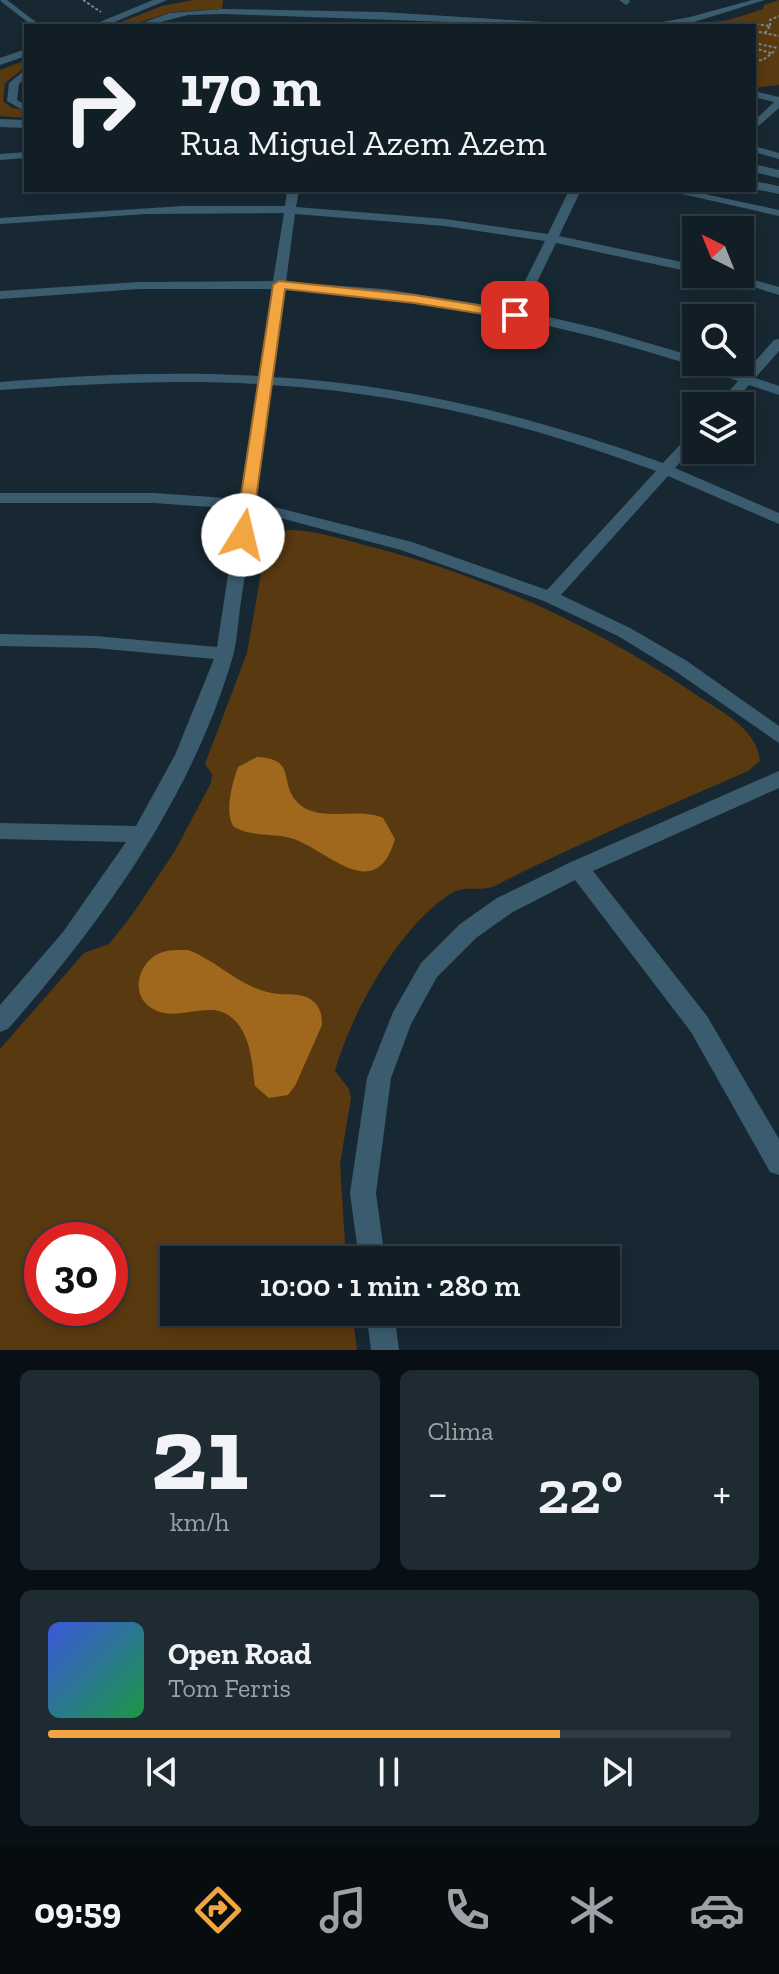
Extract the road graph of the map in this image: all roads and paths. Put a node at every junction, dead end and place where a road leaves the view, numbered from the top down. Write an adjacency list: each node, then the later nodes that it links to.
1 (3, 0): 10 (lane)
2 (83, 0): 8 (path)
3 (730, 0): 6 (street)
4 (157, 1): 11 (street)
5 (758, 1): 6 (street)
6 (742, 4): 15 (street)
7 (332, 12): 12 (street); 13 (street); 14 (street)
8 (106, 15)
9 (779, 16): 17 (path)
10 (34, 24)
11 (100, 24)
12 (144, 24)
13 (329, 24)
14 (527, 24)
15 (660, 24)
16 (756, 24): 17 (path)
17 (770, 24): 19 (path)
18 (756, 31): 19 (path)
19 (765, 33): 20 (path)
20 (779, 36)
21 (756, 44): 23 (path)
22 (756, 49): 25 (path)
23 (778, 49): 25 (path)
24 (24, 53): 27 (street)
25 (771, 53): 26 (path)
26 (756, 61)
27 (0, 62)
28 (24, 74): 31 (street)
29 (756, 95): 30 (street)
30 (779, 101): 32 (street)
31 (24, 108)
32 (760, 114)
33 (0, 123): 34 (street)
34 (24, 124)
35 (24, 136): 36 (street)
36 (0, 138)
37 (756, 150): 39 (street)
38 (24, 155): 40 (street)
39 (779, 156)
40 (0, 157)
41 (756, 168): 42 (street)
42 (779, 172)
43 (756, 185): 44 (street)
44 (779, 190)
45 (293, 192): 48 (street)
46 (574, 192): 51 (street)
47 (679, 192): 49 (street)
48 (290, 210): 50 (street); 51 (street); 54 (street)
49 (779, 213)
50 (0, 221)
51 (550, 237): 52 (street); 57 (street)
52 (682, 266)
53 (754, 284): 55 (street)
54 (279, 285): 56 (street); 57 (street); 61 (street)
55 (779, 291)
56 (0, 295)
57 (515, 315): 59 (street)
58 (779, 343): 62 (street)
59 (682, 358)
60 (738, 376): 62 (street)
61 (266, 378): 63 (street); 67 (street); 69 (street)
62 (747, 379): 64 (street); 65 (street)
63 (0, 386)
64 (779, 391)
65 (735, 392)
66 (682, 451): 67 (street)
67 (667, 468): 70 (street); 71 (street)
68 (0, 498): 69 (street)
69 (248, 505): 71 (street); 73 (street)
70 (779, 519)
71 (550, 597): 74 (street)
72 (0, 640): 73 (street)
73 (225, 654): 77 (street)
74 (779, 736)
75 (779, 779): 78 (street)
76 (0, 831): 77 (street)
77 (143, 834): 79 (street)
78 (578, 868): 80 (street); 81 (street)
79 (0, 1021)
80 (779, 1163)
81 (370, 1246)
82 (382, 1326): 83 (street)
83 (385, 1350)

